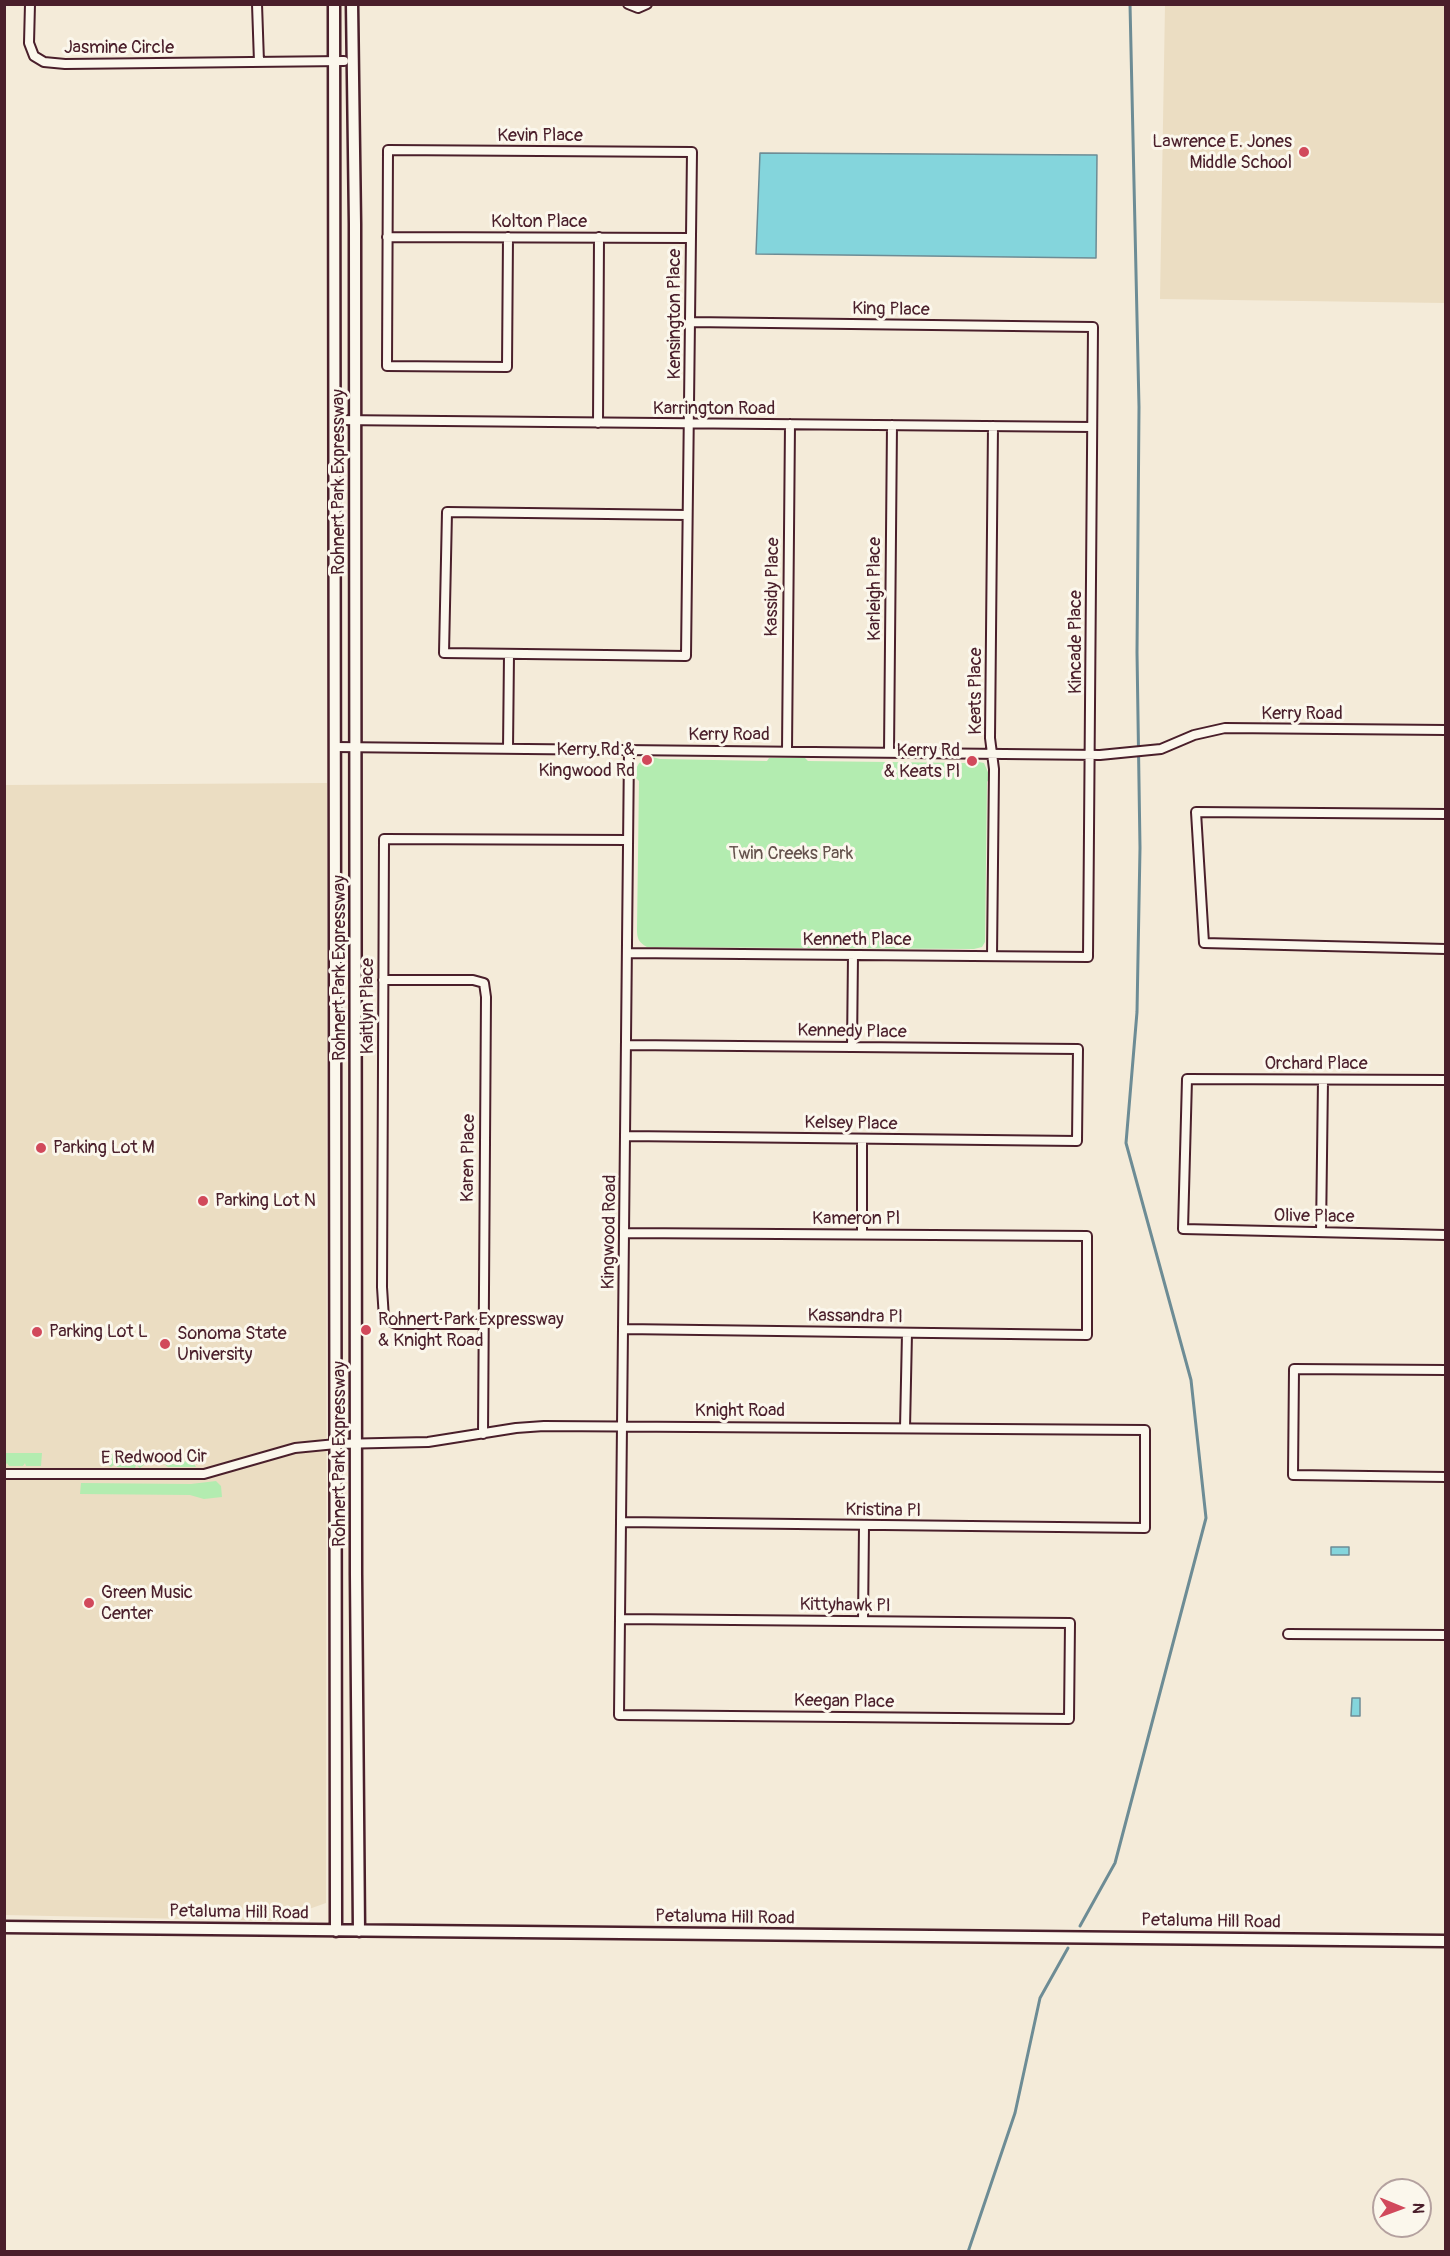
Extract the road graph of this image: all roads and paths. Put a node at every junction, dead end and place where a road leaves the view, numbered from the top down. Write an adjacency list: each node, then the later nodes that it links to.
1 (30, 4): 8 (street, Jasmine Circle)
2 (257, 4): 8 (street)
3 (334, 4): 7 (main road, Rohnert Park Expressway)
4 (352, 4): 17 (main road, Rohnert Park Expressway)
5 (628, 4): 6 (street)
6 (647, 4)
7 (339, 61): 8 (street, Jasmine Circle); 16 (main road, Rohnert Park Expressway)
8 (259, 62)
9 (692, 152): 10 (street, Kevin Place); 13 (street, Kensington Place)
10 (387, 237): 11 (street, Kolton Place); 11 (street)
11 (508, 237): 12 (street, Kolton Place)
12 (599, 237): 13 (street, Kolton Place); 18 (street)
13 (690, 238): 14 (street, Kensington Place)
14 (690, 322): 15 (street, King Place); 19 (street, Kensington Place)
15 (1093, 327): 23 (street, Kincade Place)
16 (335, 420): 17 (street, Karrington Road); 27 (main road, Rohnert Park Expressway)
17 (356, 420): 18 (street, Karrington Road); 28 (main road, Rohnert Park Expressway)
18 (598, 423): 19 (street, Karrington Road)
19 (689, 424): 20 (street, Karrington Road); 24 (street, Kensington Place)
20 (790, 424): 21 (street, Karrington Road); 31 (street, Kassidy Place)
21 (892, 425): 22 (street, Karrington Road); 32 (street, Karleigh Place)
22 (993, 426): 23 (street, Karrington Road); 33 (street, Keats Place)
23 (1092, 427): 34 (street, Kincade Place)
24 (687, 515): 25 (street, Kensington Place); 25 (street)
25 (509, 654): 29 (street)
26 (1446, 730): 34 (street, Kerry Road)
27 (335, 747): 28 (street, Kerry Road); 63 (main road, Rohnert Park Expressway)
28 (356, 747): 29 (street, Kerry Road); 64 (main road, Rohnert Park Expressway)
29 (508, 749): 30 (street, Kerry Road)
30 (629, 750): 31 (street, Kerry Road); 36 (street, Kingwood Road)
31 (787, 750): 32 (street, Kerry Road)
32 (889, 752): 33 (street, Kerry Road)
33 (992, 754): 34 (street, Kerry Road); 40 (street, Keats Place)
34 (1090, 755): 41 (street, Kincade Place)
35 (1446, 814): 37 (street)
36 (628, 840): 38 (street, Kingwood Road); 42 (street, Kaitlyn Place)
37 (1446, 948)
38 (627, 953): 39 (street, Kenneth Place); 43 (street, Kingwood Road)
39 (853, 955): 40 (street, Kenneth Place); 44 (street)
40 (993, 956): 41 (street, Kenneth Place)
41 (1088, 957)
42 (383, 980): 55 (street, Kaitlyn Place); 55 (street, Karen Place)
43 (627, 1045): 44 (street, Kennedy Place); 47 (street, Kingwood Road)
44 (852, 1047): 49 (street, Kennedy Place)
45 (1323, 1080): 46 (street, Orchard Place); 50 (street, Orchard Place); 51 (street)
46 (1446, 1080)
47 (626, 1136): 48 (street, Kelsey Place); 52 (street, Kingwood Road)
48 (862, 1139): 49 (street, Kelsey Place); 53 (street)
49 (1077, 1141)
50 (1183, 1229): 51 (street, Olive Place)
51 (1321, 1232): 54 (street, Olive Place)
52 (625, 1233): 53 (street, Kameron Pl); 56 (street, Kingwood Road)
53 (862, 1234): 58 (street, Kameron Pl)
54 (1446, 1235)
55 (482, 1324): 62 (street, Karen Place)
56 (623, 1329): 57 (street, Kassandra Pl); 60 (street, Kingwood Road)
57 (907, 1333): 58 (street, Kassandra Pl); 61 (street)
58 (1087, 1335)
59 (1446, 1370): 66 (street)
60 (622, 1425): 61 (street, Knight Road); 62 (street, Knight Road); 67 (street, Kingwood Road)
61 (905, 1428): 69 (street, Knight Road)
62 (483, 1434): 64 (street, Knight Road)
63 (336, 1444): 64 (street, Knight Road); 65 (street, E Redwood Cir); 77 (main road, Rohnert Park Expressway)
64 (356, 1444): 78 (main road, Rohnert Park Expressway)
65 (4, 1474)
66 (1446, 1477)
67 (622, 1522): 68 (street, Kristina Pl); 70 (street, Kingwood Road)
68 (864, 1526): 69 (street, Kristina Pl); 71 (street)
69 (1145, 1528)
70 (621, 1619): 71 (street, Kittyhawk Pl); 74 (street, Kingwood Road)
71 (863, 1621): 75 (street, Kittyhawk Pl)
72 (1288, 1634): 73 (street)
73 (1446, 1635)
74 (619, 1715): 75 (street, Keegan Place)
75 (1069, 1719)
76 (4, 1927): 77 (main road, Petaluma Hill Road)
77 (336, 1931): 78 (main road, Petaluma Hill Road)
78 (359, 1931): 79 (main road, Petaluma Hill Road)
79 (1446, 1941)

